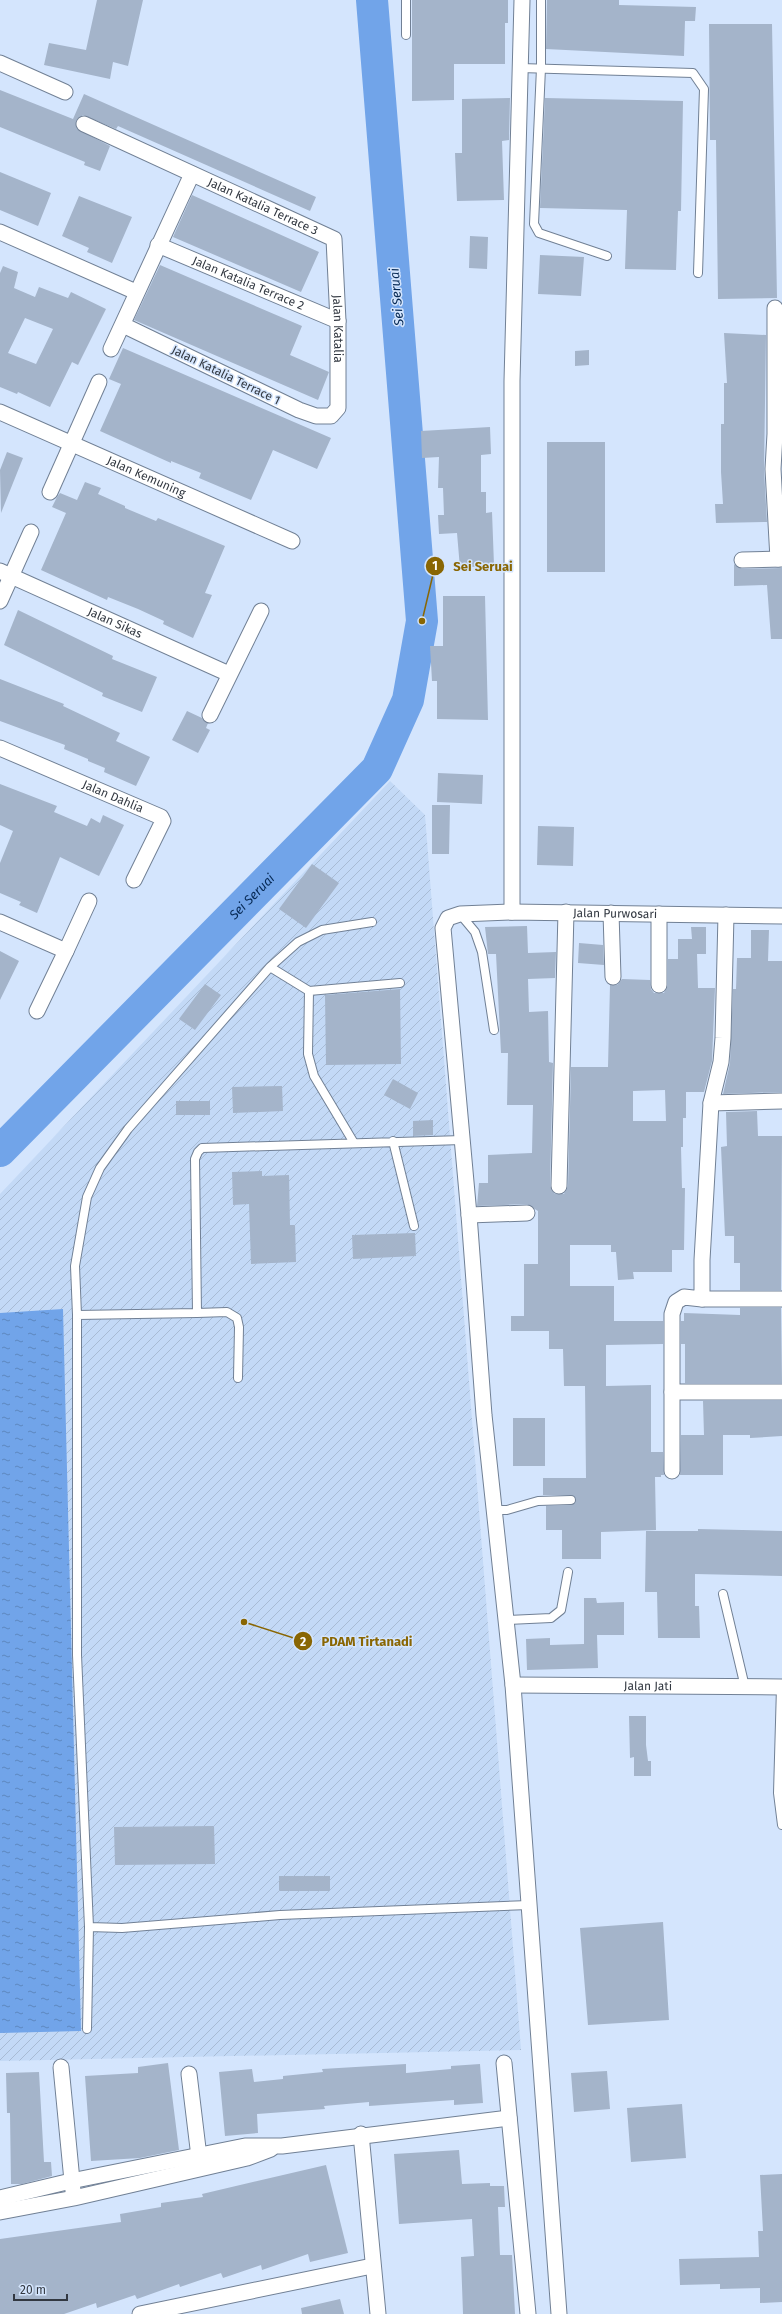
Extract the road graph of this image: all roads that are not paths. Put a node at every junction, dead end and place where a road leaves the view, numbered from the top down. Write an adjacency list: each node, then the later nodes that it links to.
1 (406, 0): 4 (lane)
2 (522, 0): 6 (street)
3 (541, 0): 7 (lane)
4 (406, 35)
5 (0, 63): 8 (street)
6 (520, 68): 7 (lane); 40 (street)
7 (541, 68): 14 (lane); 15 (lane)
8 (65, 92)
9 (84, 124): 10 (street, Jalan Katalia Terrace 3)
10 (192, 174): 12 (street, Jalan Katalia Terrace 3); 13 (street)
11 (0, 232): 16 (street)
12 (334, 239): 18 (street, Jalan Katalia)
13 (158, 245): 16 (street); 18 (street, Jalan Katalia Terrace 2)
14 (607, 256)
15 (698, 273)
16 (136, 292): 19 (street)
17 (775, 308): 26 (street)
18 (338, 321): 23 (street, Jalan Katalia)
19 (122, 325): 20 (street); 23 (street, Jalan Katalia Terrace 1)
20 (111, 349)
21 (99, 382): 24 (street)
22 (0, 412): 24 (street, Jalan Kemuning)
23 (331, 416)
24 (72, 445): 27 (street); 29 (street, Jalan Kemuning)
25 (782, 456): 26 (street)
26 (773, 469): 30 (street)
27 (50, 492)
28 (31, 532): 32 (street)
29 (292, 541)
30 (780, 559): 31 (street)
31 (742, 560)
32 (5, 573): 33 (street); 35 (street, Jalan Sikas)
33 (0, 601)
34 (261, 611): 35 (street)
35 (229, 674): 36 (street)
36 (210, 714)
37 (0, 748): 38 (street, Jalan Dahlia)
38 (134, 880)
39 (89, 901): 49 (street)
40 (512, 912): 41 (street, Jalan Purwosari); 45 (street, Jalan Purwosari)
41 (566, 912): 42 (street, Jalan Purwosari); 62 (street)
42 (611, 913): 43 (street, Jalan Purwosari); 51 (street)
43 (659, 914): 44 (street, Jalan Purwosari); 53 (street)
44 (726, 915): 46 (street, Jalan Purwosari); 58 (street)
45 (454, 916): 56 (lane); 59 (street)
46 (782, 916)
47 (0, 922): 49 (street)
48 (372, 922): 50 (lane)
49 (66, 951): 55 (street)
50 (270, 967): 54 (lane); 69 (lane)
51 (613, 977)
52 (400, 983): 54 (lane)
53 (658, 985)
54 (309, 992): 61 (lane)
55 (37, 1011)
56 (494, 1030)
57 (782, 1101): 58 (street)
58 (710, 1103): 66 (street)
59 (462, 1140): 60 (lane); 64 (street)
60 (392, 1141): 61 (lane); 65 (lane)
61 (354, 1142): 68 (lane)
62 (559, 1186)
63 (527, 1212): 64 (street)
64 (469, 1215): 75 (street)
65 (414, 1226)
66 (702, 1299): 67 (street); 71 (street)
67 (782, 1299)
68 (197, 1313): 69 (lane); 70 (lane)
69 (77, 1315): 84 (lane)
70 (238, 1378)
71 (672, 1392): 72 (street); 73 (street)
72 (782, 1392)
73 (672, 1471)
74 (571, 1500): 75 (lane)
75 (494, 1510): 78 (street)
76 (568, 1572): 78 (lane)
77 (723, 1594): 80 (lane)
78 (506, 1620): 79 (street)
79 (513, 1685): 80 (street, Jalan Jati); 83 (street)
80 (745, 1686): 81 (street, Jalan Jati)
81 (781, 1687): 82 (lane)
82 (782, 1825)
83 (529, 1905): 84 (lane); 100 (street)
84 (89, 1927): 85 (lane)
85 (87, 2028)
86 (504, 2063): 89 (street)
87 (61, 2067): 92 (street)
88 (189, 2074): 91 (street)
89 (509, 2118): 90 (street); 99 (street)
90 (360, 2134): 91 (street); 96 (street)
91 (199, 2162): 92 (street); 94 (street)
92 (71, 2181): 93 (street); 94 (street)
93 (0, 2198)
94 (74, 2198): 95 (street)
95 (0, 2212)
96 (372, 2266): 97 (street); 98 (street)
97 (140, 2314)
98 (378, 2314)
99 (528, 2314)
100 (559, 2314)

